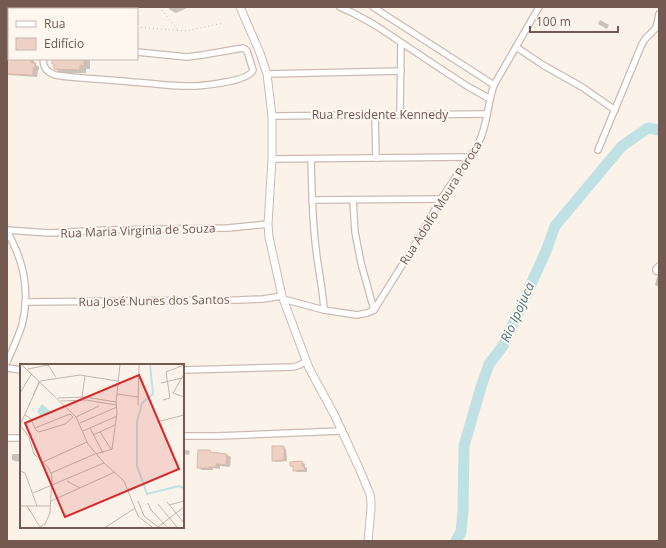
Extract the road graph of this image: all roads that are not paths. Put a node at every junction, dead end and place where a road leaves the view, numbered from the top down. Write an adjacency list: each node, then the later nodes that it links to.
1 (240, 7): 11 (street)
2 (340, 7): 6 (street)
3 (373, 7): 12 (street)
4 (539, 7): 7 (street, Rua Adolfo Moura Poroca)
5 (659, 14): 14 (street)
6 (402, 43): 10 (street); 13 (street)
7 (516, 47): 12 (street, Rua Adolfo Moura Poroca); 14 (street)
8 (138, 52): 9 (street)
9 (43, 60)
10 (401, 71): 11 (street); 17 (street)
11 (267, 74): 18 (street)
12 (494, 85): 13 (street, Rua Adolfo Moura Poroca)
13 (490, 99): 15 (street, Rua Adolfo Moura Poroca)
14 (616, 110): 19 (street)
15 (487, 114): 17 (street, Rua Presidente Kennedy); 20 (street, Rua Adolfo Moura Poroca)
16 (375, 115): 17 (street, Rua Presidente Kennedy); 18 (street, Rua Presidente Kennedy); 21 (street)
17 (400, 115)
18 (272, 116): 22 (street)
19 (598, 150)
20 (469, 157): 21 (street); 24 (street, Rua Adolfo Moura Poroca)
21 (376, 158): 23 (street)
22 (272, 159): 23 (street); 27 (street)
23 (311, 159): 25 (street)
24 (441, 199): 26 (street); 34 (street, Rua Adolfo Moura Poroca)
25 (312, 200): 26 (street); 33 (street)
26 (353, 200): 34 (street)
27 (268, 224): 28 (street, Rua Maria Virgínia de Souza); 31 (street)
28 (7, 230): 32 (street)
29 (659, 266): 30 (street)
30 (659, 272)
31 (282, 297): 32 (street, Rua José Nunes dos Santos); 33 (street); 35 (street)
32 (26, 302): 36 (street)
33 (324, 310): 34 (street)
34 (374, 310)
35 (306, 361): 39 (street); 40 (street)
36 (7, 362)
37 (7, 368): 38 (street)
38 (20, 370)
39 (184, 370)
40 (341, 431): 41 (street); 44 (street)
41 (184, 436)
42 (7, 438): 43 (street)
43 (20, 438)
44 (368, 541)

